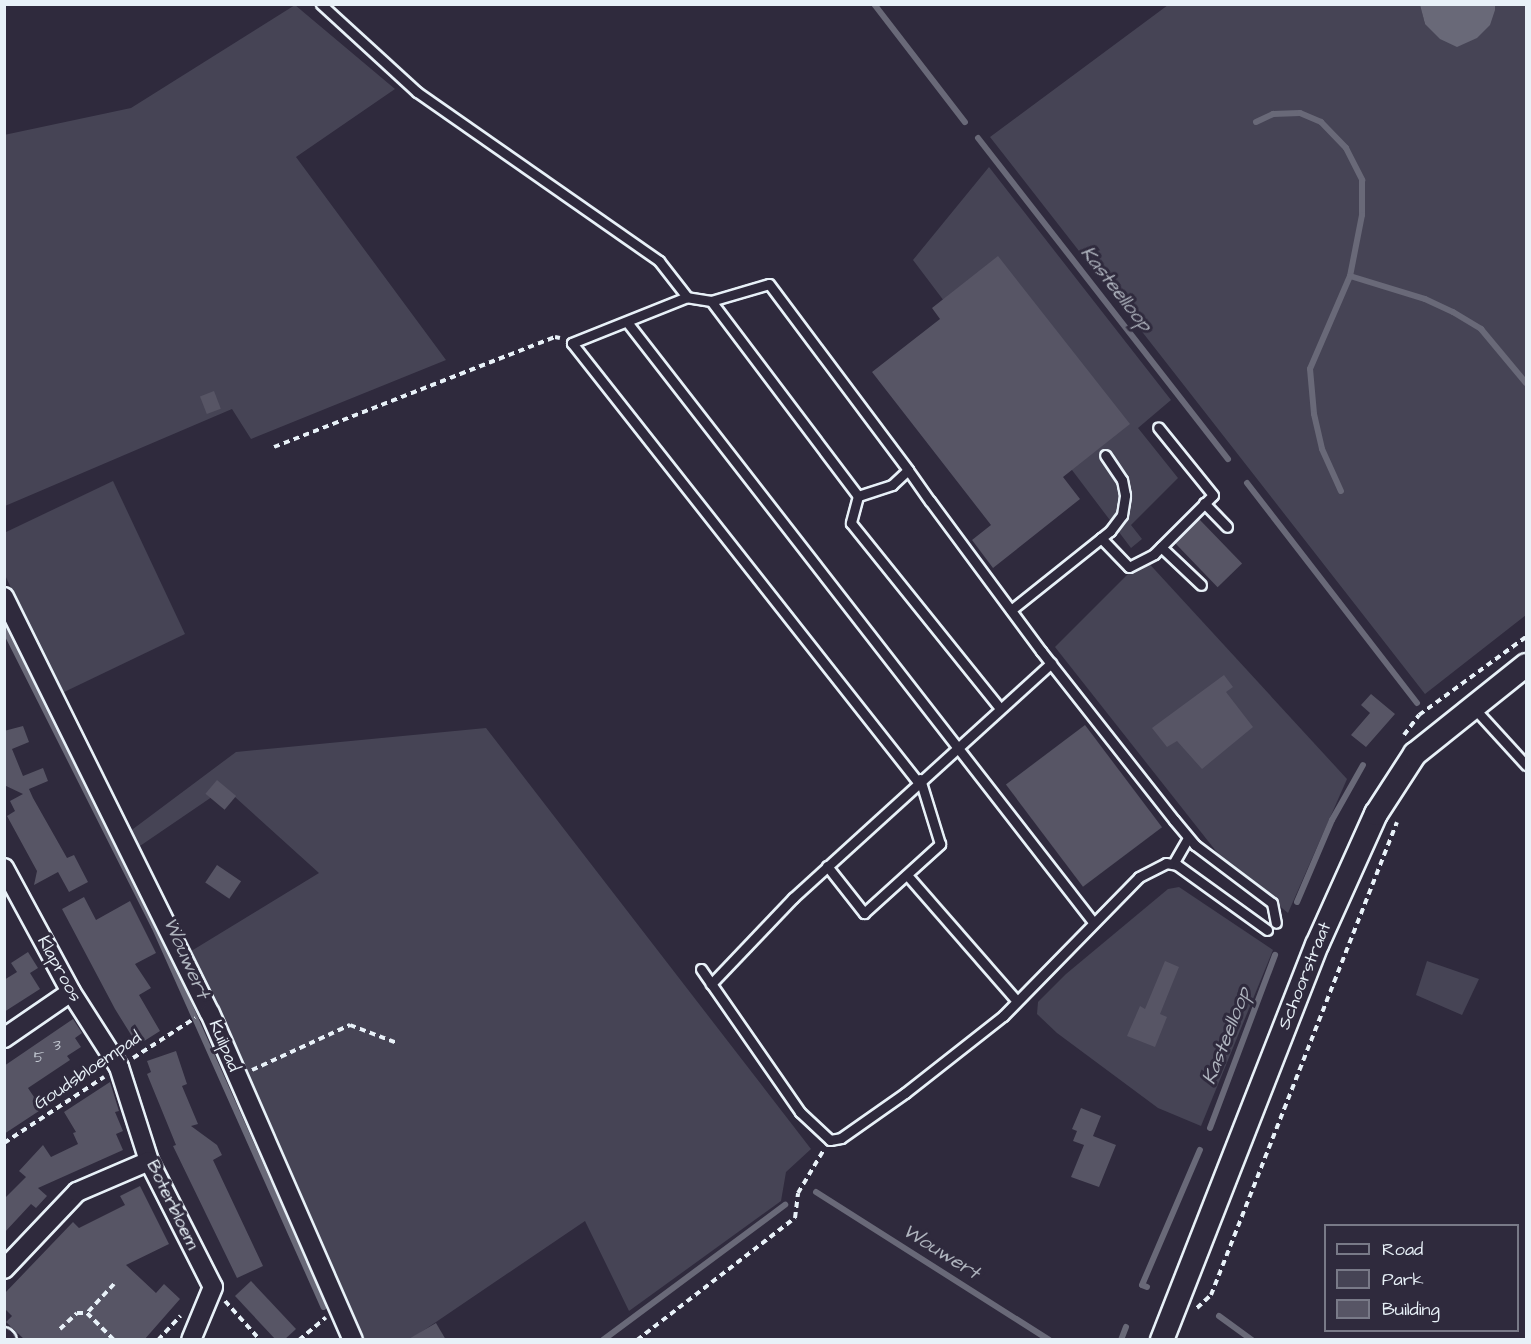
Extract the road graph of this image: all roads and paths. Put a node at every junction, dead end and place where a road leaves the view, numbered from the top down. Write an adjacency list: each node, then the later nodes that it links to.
1 (321, 4): 2 (lane)
2 (687, 297): 3 (lane); 4 (lane)
3 (711, 301): 9 (lane); 10 (lane)
4 (627, 322): 5 (lane); 24 (lane)
5 (572, 343): 7 (path); 26 (lane)
6 (1158, 426): 11 (lane)
7 (274, 447)
8 (1105, 455): 13 (lane)
9 (908, 471): 10 (lane); 17 (lane)
10 (858, 496): 23 (lane)
11 (1204, 503): 12 (lane); 14 (lane)
12 (1227, 526)
13 (1101, 538): 14 (lane); 17 (lane)
14 (1161, 547): 15 (lane)
15 (1201, 585)
16 (4, 597): 44 (street, Kuilpad)
17 (1011, 610): 19 (lane)
18 (1527, 637): 21 (path)
19 (1051, 663): 23 (lane); 28 (lane)
20 (1527, 665): 22 (street, Schoorstraat)
21 (1456, 688)
22 (1473, 705): 25 (lane); 61 (street, Schoorstraat)
23 (1000, 708): 24 (lane)
24 (957, 746): 26 (lane); 33 (lane)
25 (1527, 765)
26 (918, 780): 30 (lane); 32 (lane)
27 (1400, 814): 51 (path, Schoorstraat)
28 (1188, 838): 29 (lane); 34 (lane)
29 (1173, 864): 33 (lane); 35 (lane)
30 (827, 866): 32 (lane); 37 (lane)
31 (4, 868): 38 (street, Klaproos)
32 (907, 874): 39 (lane)
33 (1093, 922): 39 (lane)
34 (1276, 923)
35 (1267, 930)
36 (701, 969): 37 (lane)
37 (711, 984): 45 (lane)
38 (71, 992): 41 (street); 43 (street, Klaproos)
39 (1017, 1001): 45 (lane)
40 (187, 1022): 43 (path, Goudsbloempad)
41 (4, 1038)
42 (397, 1043): 44 (path)
43 (119, 1067): 46 (path, Goudsbloempad); 47 (street, Boterbloem)
44 (237, 1077): 52 (street, Kuilpad)
45 (830, 1140): 60 (path)
46 (4, 1143)
47 (149, 1161): 48 (street); 50 (street, Boterbloem)
48 (4, 1269)
49 (114, 1284): 53 (path)
50 (213, 1287): 55 (path); 57 (street)
51 (1201, 1305)
52 (338, 1307): 58 (path); 59 (street, Kuilpad)
53 (87, 1313): 54 (path); 56 (path)
54 (60, 1329)
55 (260, 1339)
56 (114, 1340)
57 (191, 1340)
58 (299, 1340)
59 (353, 1340)
60 (637, 1340)
61 (1162, 1340)

